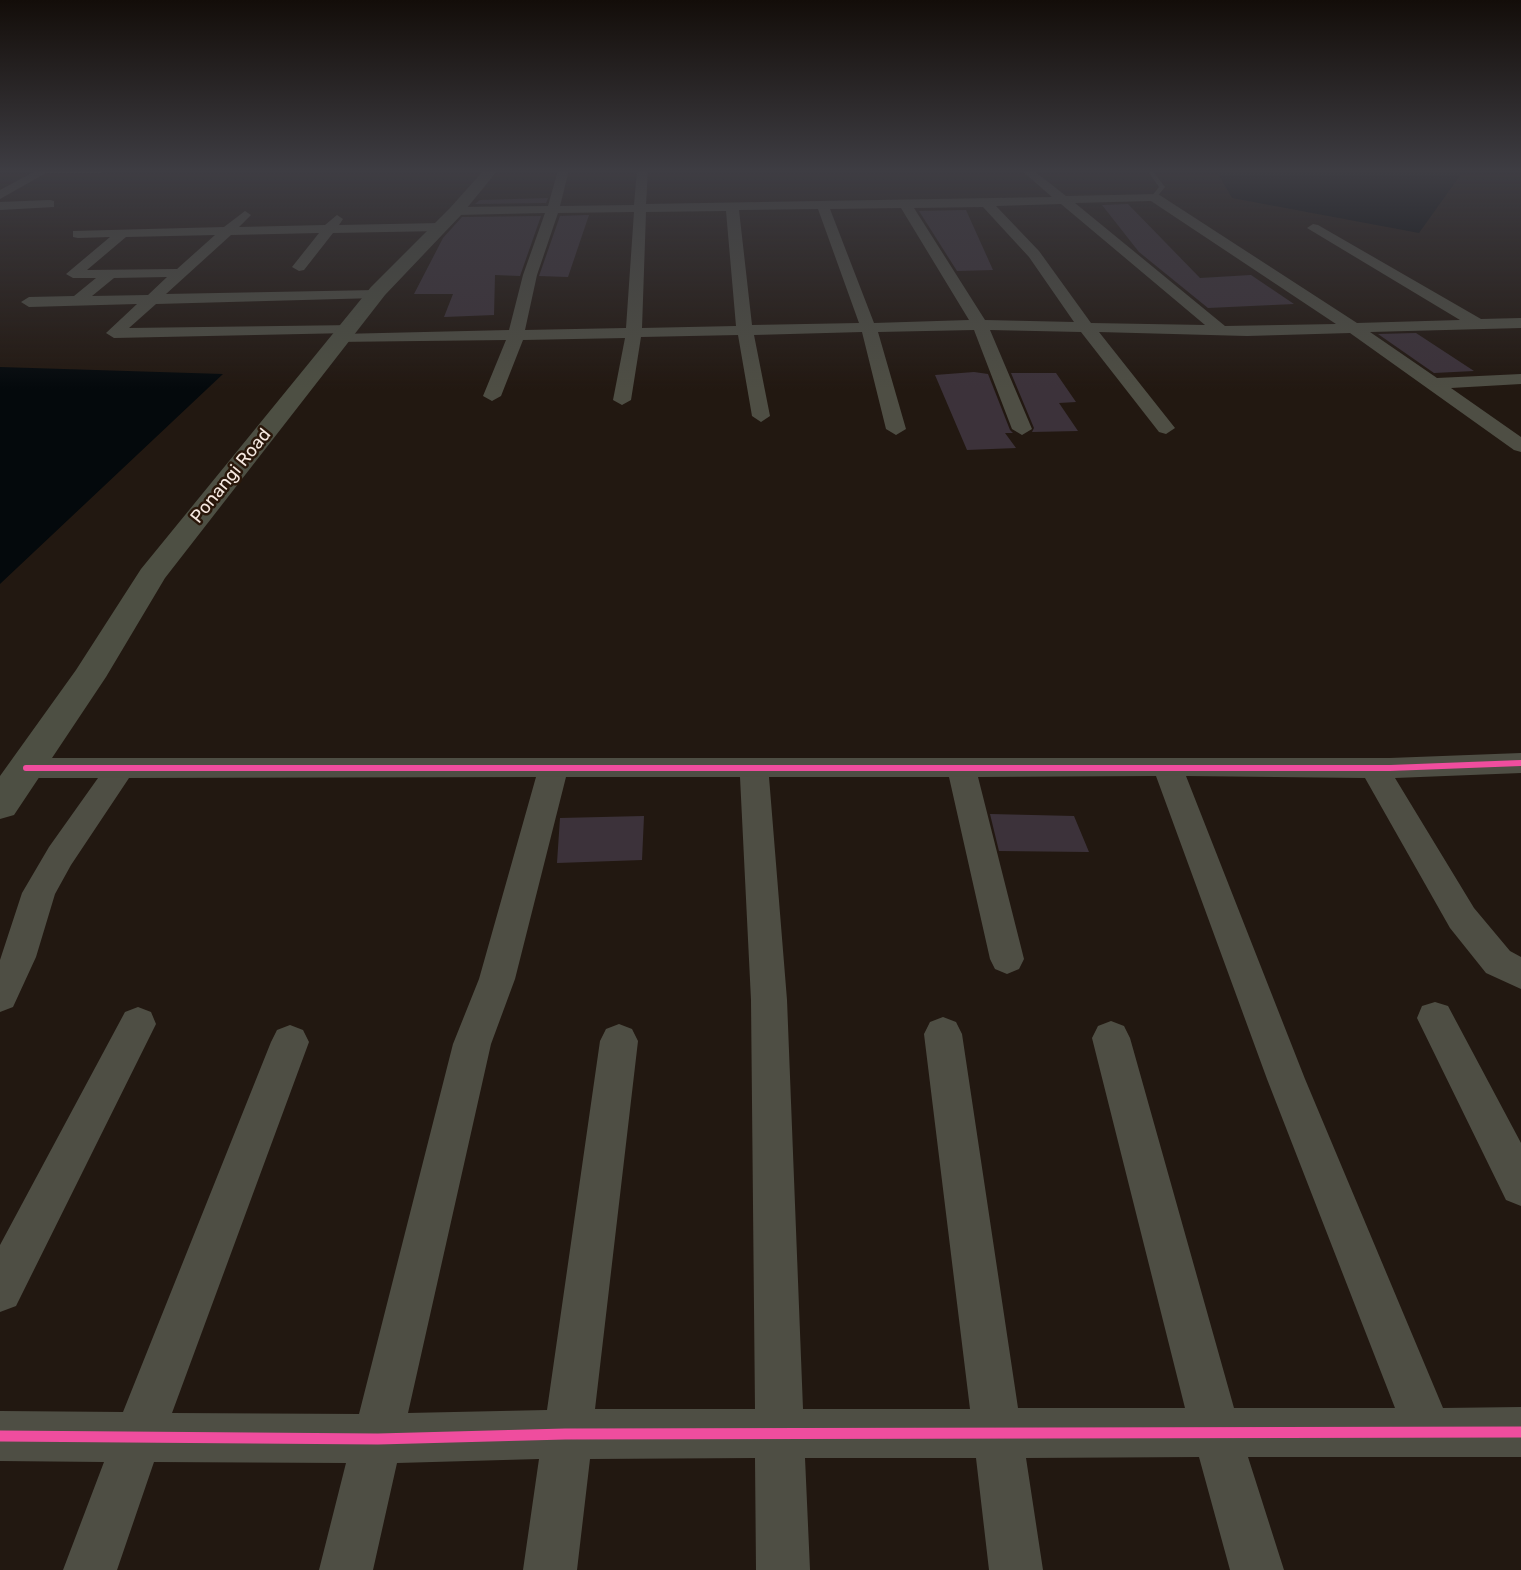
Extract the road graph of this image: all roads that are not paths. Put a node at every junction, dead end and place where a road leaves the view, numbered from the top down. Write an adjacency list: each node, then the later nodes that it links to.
1 (111, 243): 16 (street)
2 (213, 243): 15 (street)
3 (318, 243): 14 (street)
4 (425, 243): 17 (street, Ponangi Road)
5 (541, 243): 31 (street)
6 (639, 243): 29 (street)
7 (736, 243): 28 (street)
8 (837, 243): 25 (street)
9 (929, 243): 23 (street)
10 (1024, 243): 24 (street)
11 (1117, 243): 26 (street)
12 (1224, 243): 27 (street)
13 (1339, 243): 22 (street)
14 (299, 267)
15 (178, 272): 16 (street); 18 (street)
16 (110, 274): 20 (street)
17 (376, 294): 18 (street); 30 (street, Ponangi Road)
18 (151, 300): 20 (street); 30 (street)
19 (29, 302): 20 (street)
20 (76, 302)
21 (1521, 323): 22 (street)
22 (1478, 324): 27 (street)
23 (979, 325): 24 (street); 25 (street); 39 (street)
24 (1085, 326): 26 (street); 37 (street)
25 (869, 329): 28 (street); 38 (street)
26 (1219, 329): 27 (street)
27 (1354, 329): 33 (street)
28 (745, 331): 29 (street); 36 (street)
29 (634, 333): 31 (street); 35 (street)
30 (345, 334): 31 (street); 46 (street, Ponangi Road)
31 (516, 336): 34 (street)
32 (1521, 379): 33 (street)
33 (1432, 384): 40 (street)
34 (492, 396)
35 (622, 400)
36 (761, 416)
37 (1166, 428)
38 (896, 429)
39 (1022, 429)
40 (1521, 446)
41 (1521, 763): 47 (street)
42 (1167, 766): 45 (street); 47 (street); 62 (street)
43 (554, 767): 44 (street); 48 (street); 69 (street)
44 (754, 767): 45 (street); 65 (street)
45 (961, 767): 50 (street)
46 (26, 768): 48 (street); 49 (street, Ponangi Road)
47 (1374, 768): 51 (street)
48 (120, 769): 52 (street)
49 (0, 805)
50 (1007, 959)
51 (1521, 974)
52 (0, 996)
53 (1435, 1018): 59 (street)
54 (138, 1024): 60 (street)
55 (943, 1034): 66 (street)
56 (1111, 1038): 61 (street)
57 (619, 1041): 64 (street)
58 (290, 1042): 67 (street)
59 (1521, 1185)
60 (0, 1290)
61 (1216, 1432): 62 (street); 66 (street); 75 (street)
62 (1429, 1432): 63 (street)
63 (1521, 1432)
64 (565, 1434): 65 (street); 69 (street); 72 (street)
65 (779, 1434): 66 (street); 73 (street)
66 (997, 1434): 74 (street)
67 (139, 1435): 68 (street); 69 (street); 70 (street)
68 (0, 1436)
69 (378, 1439): 71 (street)
70 (90, 1570)
71 (346, 1570)
72 (550, 1570)
73 (783, 1570)
74 (1016, 1570)
75 (1257, 1570)

